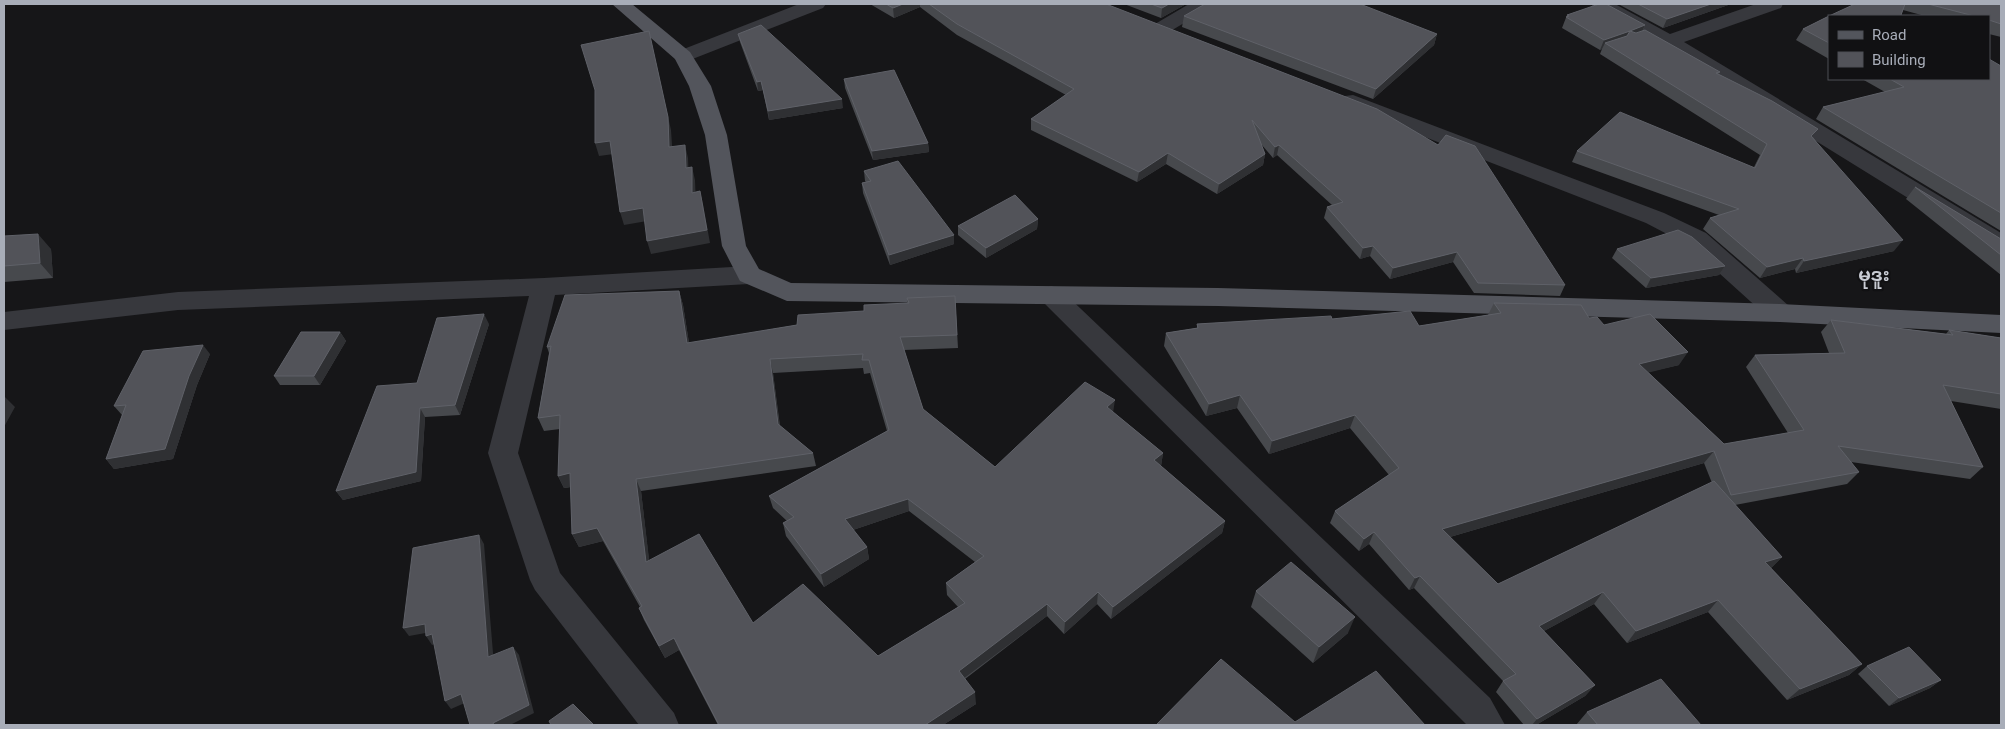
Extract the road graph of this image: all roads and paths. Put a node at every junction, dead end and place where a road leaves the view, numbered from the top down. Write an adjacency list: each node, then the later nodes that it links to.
1 (621, 4): 8 (main road)
2 (816, 4): 8 (street)
3 (1202, 4): 6 (street)
4 (1601, 4): 7 (street)
5 (1774, 4): 7 (street)
6 (1190, 39)
7 (1668, 41): 10 (street)
8 (683, 56): 11 (main road)
9 (1330, 92): 14 (street)
10 (2001, 244)
11 (749, 275): 12 (street); 13 (main road)
12 (544, 287): 15 (street); 17 (street)
13 (1051, 295): 14 (main road); 18 (street)
14 (1780, 313): 16 (main road)
15 (4, 321)
16 (2001, 324)
17 (660, 725)
18 (1487, 725)

